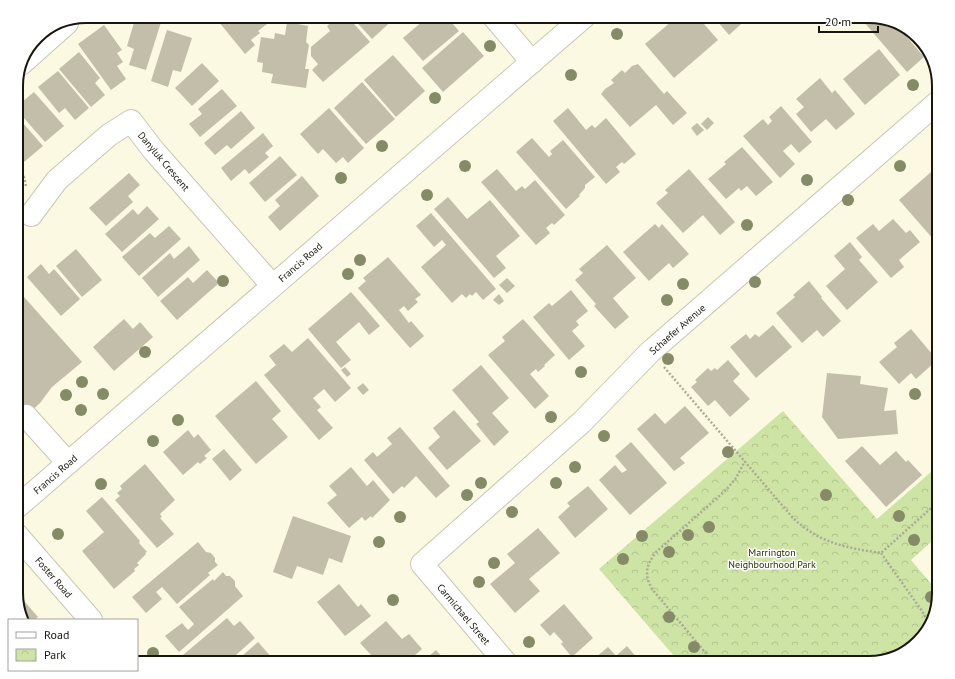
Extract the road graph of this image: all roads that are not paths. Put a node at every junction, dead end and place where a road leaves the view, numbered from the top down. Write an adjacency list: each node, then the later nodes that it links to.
1 (499, 23): 5 (street)
2 (577, 23): 5 (street, Francis Road)
3 (60, 29): 4 (street)
4 (32, 54)
5 (532, 62): 8 (street, Francis Road)
6 (932, 107): 13 (street, Schaefer Avenue)
7 (31, 215): 8 (street, Danyluk Crescent)
8 (272, 285): 10 (street, Francis Road)
9 (26, 416): 10 (street)
10 (68, 463): 11 (street, Francis Road)
11 (23, 502)
12 (23, 542): 14 (street, Foster Road)
13 (422, 564): 15 (street, Carmichael Street)
14 (89, 619)
15 (500, 656)

